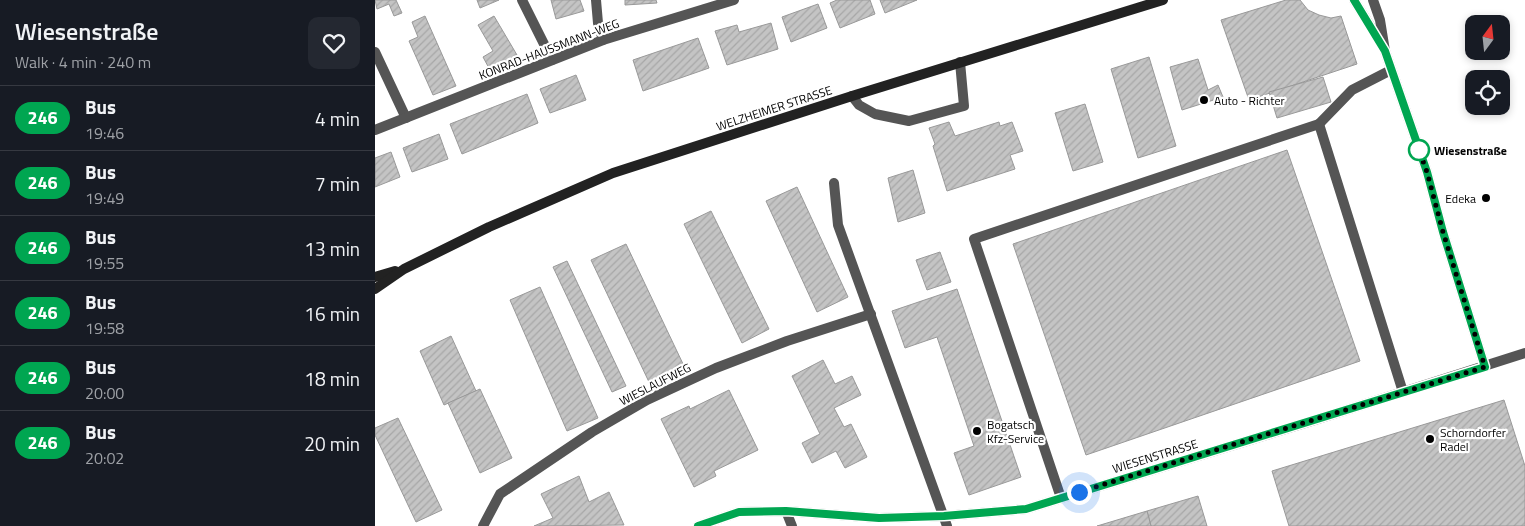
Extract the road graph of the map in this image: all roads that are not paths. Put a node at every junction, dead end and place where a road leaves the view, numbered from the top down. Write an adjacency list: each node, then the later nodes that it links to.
1 (523, 0): 10 (street)
2 (596, 0): 7 (street)
3 (734, 0): 7 (street, KONRAD-HAUSSMANN-WEG)
4 (1163, 0): 11 (main road, WELZHEIMER STRASSE)
5 (1354, 0): 8 (street)
6 (1373, 0): 8 (street)
7 (603, 40): 10 (street, KONRAD-HAUSSMANN-WEG)
8 (1385, 51): 12 (street)
9 (375, 52): 14 (street)
10 (553, 60): 14 (street, KONRAD-HAUSSMANN-WEG)
11 (960, 62): 13 (main road, WELZHEIMER STRASSE); 13 (street)
12 (1391, 70): 15 (street); 23 (street)
13 (852, 96): 18 (main road, WELZHEIMER STRASSE)
14 (406, 118): 16 (street, KONRAD-HAUSSMANN-WEG)
15 (1319, 124): 24 (street); 25 (street)
16 (375, 130)
17 (834, 183): 21 (street)
18 (404, 269): 19 (main road, WELZHEIMER STRASSE); 20 (main road, WELZHEIMER STRASSE)
19 (375, 277)
20 (375, 289)
21 (871, 314): 27 (street); 28 (street, WIESLAUFWEG)
22 (1525, 353): 23 (street, WIESENSTRASSE)
23 (1485, 367): 24 (street, WIESENSTRASSE)
24 (1403, 392): 25 (street, WIESENSTRASSE)
25 (1061, 498): 27 (street, WIESENSTRASSE)
26 (786, 511): 27 (street, WIESENSTRASSE); 29 (street, WIESENSTRASSE); 30 (street)
27 (944, 516): 31 (street)
28 (483, 526)
29 (698, 526)
30 (792, 526)
31 (947, 526)

